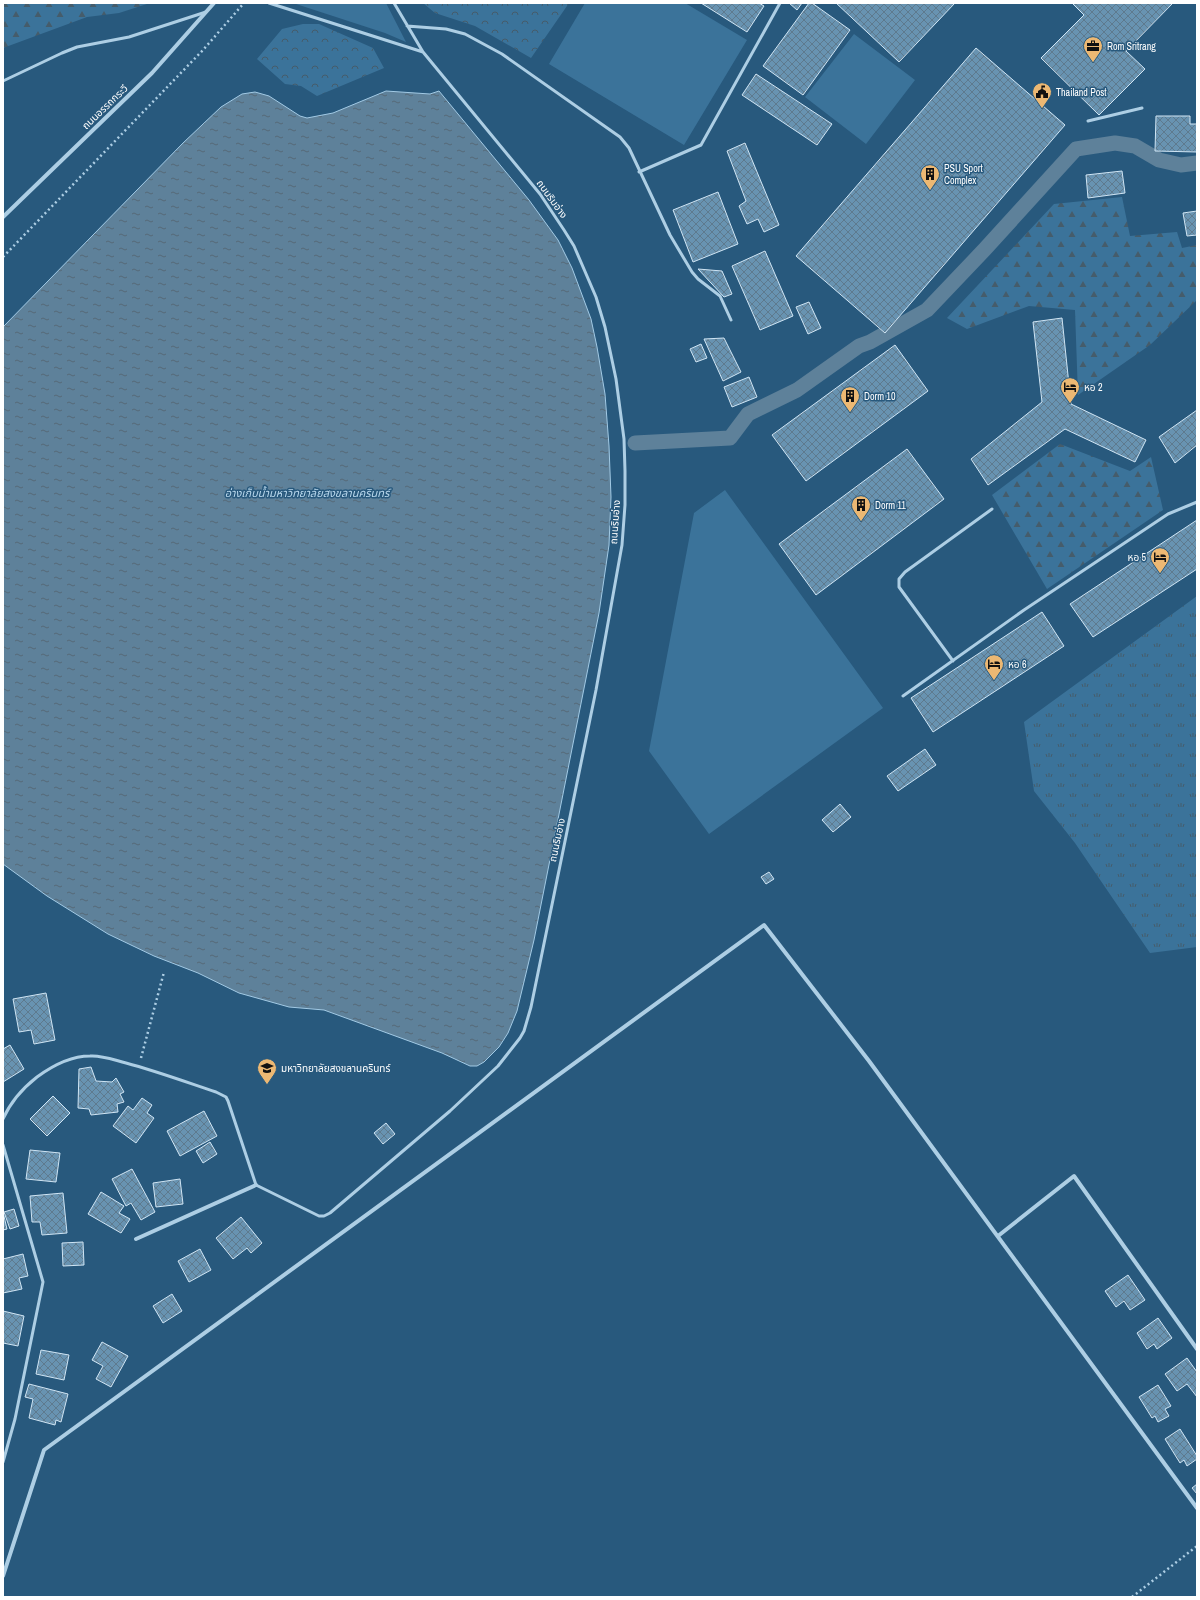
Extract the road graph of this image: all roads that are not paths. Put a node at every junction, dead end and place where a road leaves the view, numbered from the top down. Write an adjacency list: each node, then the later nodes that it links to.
1 (214, 3): 5 (street, ถนนอรรถกระวี)
2 (270, 3): 7 (lane)
3 (394, 3): 6 (lane, ถนนริมอ่าง)
4 (780, 3): 11 (lane)
5 (206, 12): 8 (lane); 12 (street, ถนนอรรถกระวี)
6 (407, 26): 7 (lane, ถนนริมอ่าง); 11 (lane)
7 (423, 52): 20 (lane, ถนนริมอ่าง)
8 (3, 81)
9 (1142, 108): 10 (lane)
10 (1088, 122)
11 (640, 172): 13 (lane)
12 (3, 217)
13 (731, 320)
14 (1197, 502): 16 (lane)
15 (992, 509): 16 (lane)
16 (952, 661): 17 (lane)
17 (903, 696)
18 (3, 1119): 20 (lane)
19 (3, 1145): 24 (lane)
20 (256, 1185): 22 (street)
21 (998, 1236): 23 (street); 25 (street); 26 (street)
22 (136, 1239)
23 (1197, 1349)
24 (3, 1462)
25 (1197, 1508)
26 (3, 1576)

